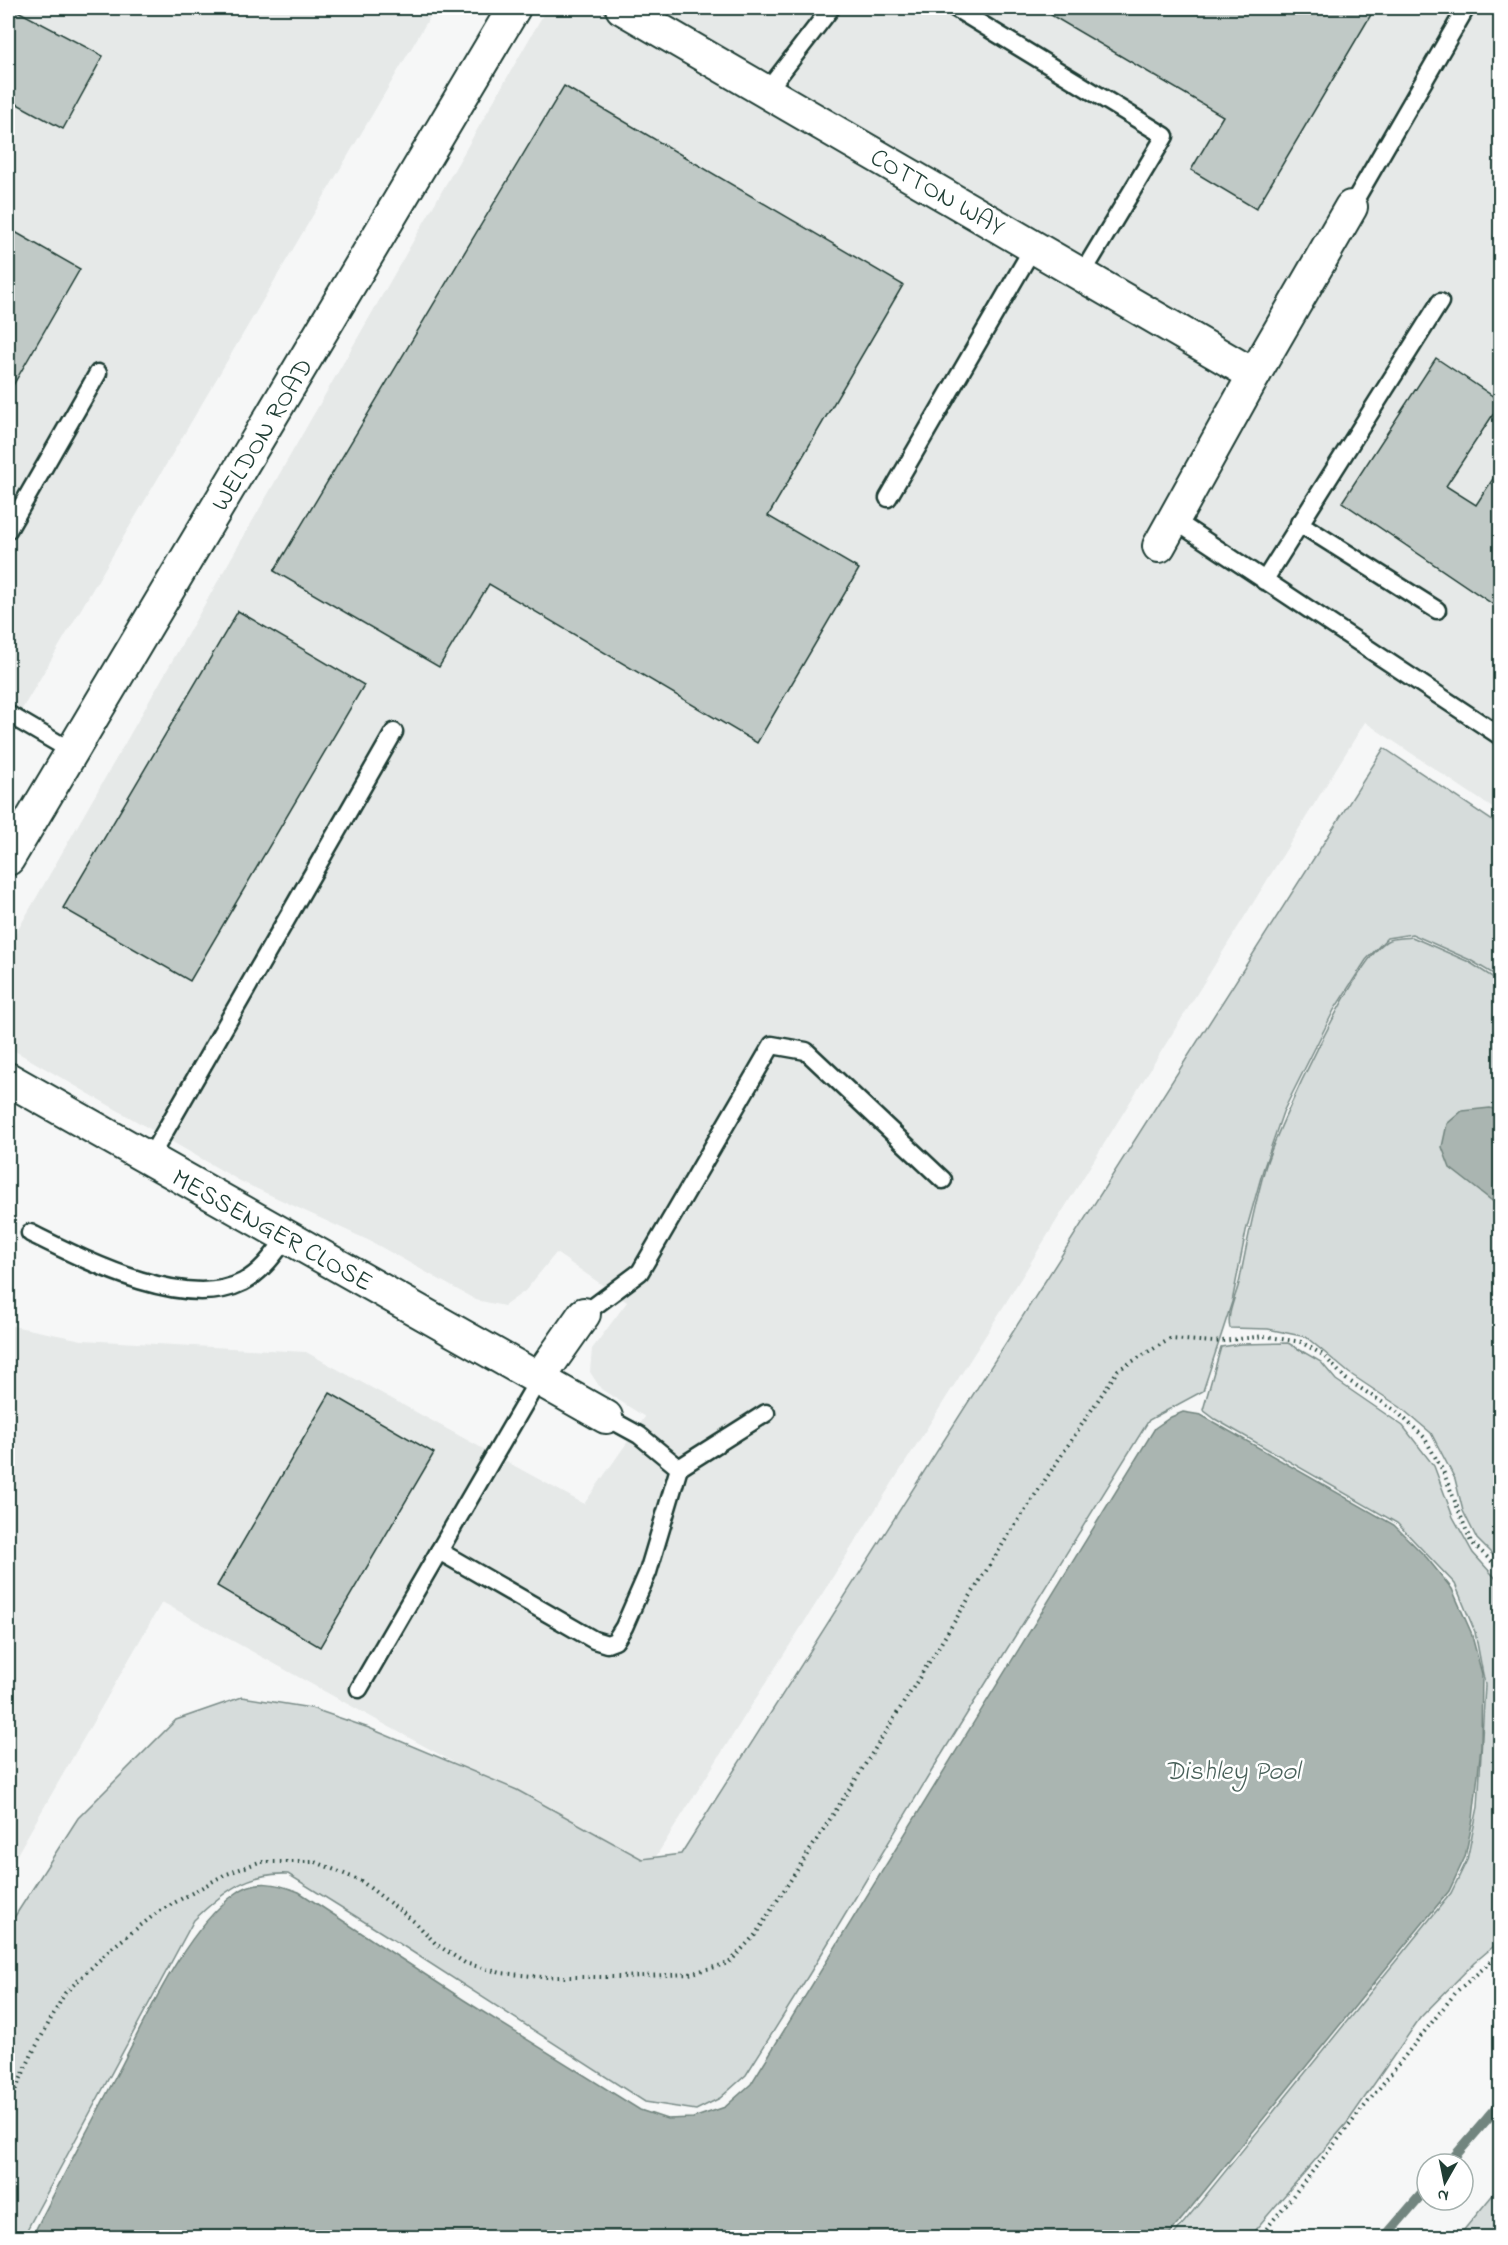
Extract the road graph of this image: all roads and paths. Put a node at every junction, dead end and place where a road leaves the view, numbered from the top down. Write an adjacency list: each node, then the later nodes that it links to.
1 (514, 8): 22 (street, WELDON ROAD)
2 (622, 8): 6 (street, COTTON WAY)
3 (831, 8): 6 (lane)
4 (955, 8): 9 (lane)
5 (1466, 8): 7 (lane)
6 (767, 91): 8 (street, COTTON WAY)
7 (1352, 207): 12 (street)
8 (1034, 246): 9 (street, COTTON WAY); 13 (lane)
9 (1082, 274): 12 (street, COTTON WAY)
10 (1440, 302): 14 (lane)
11 (98, 374): 15 (lane)
12 (1254, 375): 16 (street)
13 (888, 498)
14 (1299, 523): 17 (lane); 18 (lane)
15 (8, 530)
16 (1166, 533): 17 (lane)
17 (1264, 581): 21 (lane)
18 (1437, 610)
19 (8, 714): 22 (lane)
20 (394, 732): 25 (lane)
21 (1500, 735)
22 (73, 752): 23 (street, WELDON ROAD)
23 (8, 859)
24 (8, 1079): 25 (street, MESSENGER CLOSE)
25 (149, 1160): 28 (street, MESSENGER CLOSE)
26 (943, 1180): 29 (lane)
27 (30, 1233): 28 (lane)
28 (287, 1237): 30 (street, MESSENGER CLOSE)
29 (584, 1314): 30 (street)
30 (540, 1377): 32 (street, MESSENGER CLOSE); 34 (lane)
31 (766, 1413): 33 (lane)
32 (606, 1417): 33 (lane)
33 (679, 1468): 34 (lane)
34 (439, 1551): 36 (lane)
35 (1500, 1569): 38 (path)
36 (359, 1689)
37 (1500, 1954): 39 (path)
38 (8, 2106)
39 (1259, 2238)

